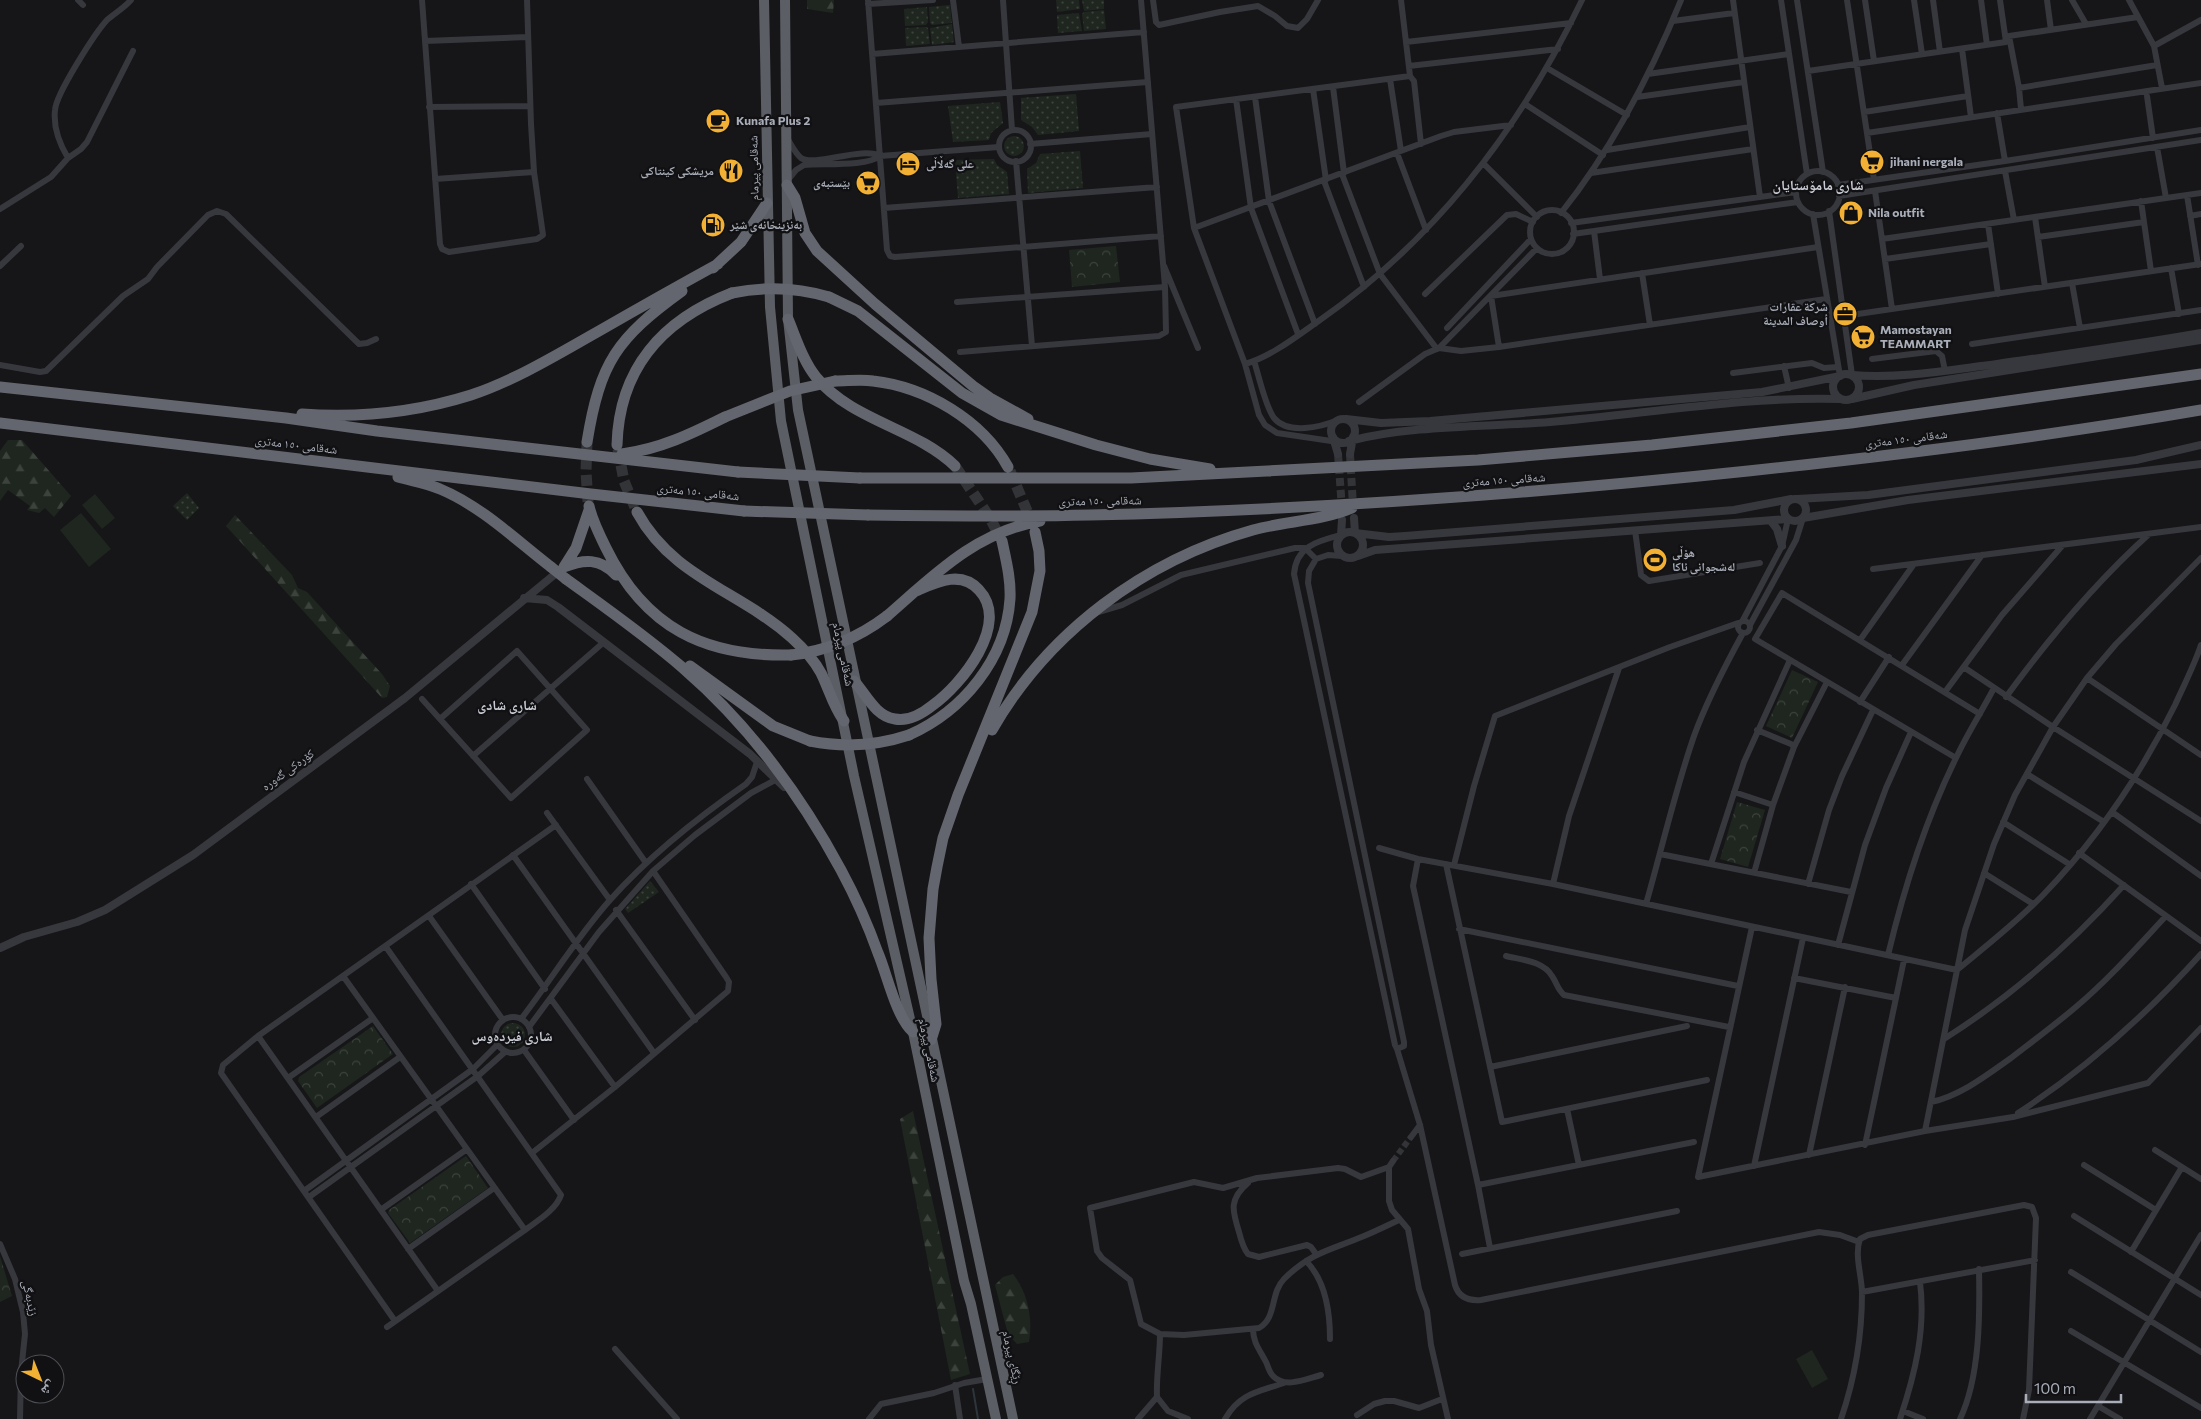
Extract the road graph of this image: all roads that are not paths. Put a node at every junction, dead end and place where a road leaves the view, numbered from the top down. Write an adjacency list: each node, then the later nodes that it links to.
1 (131, 0): 100 (street)
2 (422, 0): 38 (street)
3 (527, 0): 36 (street)
4 (764, 0): 129 (highway, شەقامی پیرمام)
5 (785, 0): 89 (highway, شەقامی پیرمام)
6 (933, 0): 27 (street)
7 (952, 0): 43 (street)
8 (1003, 0): 40 (street)
9 (1141, 0): 35 (street)
10 (1153, 0): 11 (street)
11 (1318, 0)
12 (1401, 0): 39 (street)
13 (1582, 0): 32 (street)
14 (1681, 0): 31 (street)
15 (1733, 0): 28 (street)
16 (1780, 0): 49 (street)
17 (1797, 0): 57 (street)
18 (1847, 0): 53 (street)
19 (1865, 0): 52 (street)
20 (1914, 0): 50 (street)
21 (1932, 0): 47 (street)
22 (1981, 0): 41 (street)
23 (2000, 0): 37 (street)
24 (2047, 0): 34 (street)
25 (2072, 0): 33 (street)
26 (2129, 0): 29 (street)
27 (868, 2): 48 (street)
28 (1734, 13): 31 (street); 51 (street)
29 (2138, 17): 33 (street); 42 (street)
30 (2201, 20): 42 (street)
31 (1673, 21): 58 (street)
32 (1571, 23): 39 (street); 44 (street)
33 (2086, 24): 34 (street)
34 (2051, 30): 37 (street)
35 (1144, 32): 40 (street); 61 (street)
36 (528, 38): 38 (street); 76 (street)
37 (2007, 39): 41 (street); 65 (street)
38 (425, 41): 77 (street)
39 (1406, 42): 55 (street)
40 (1007, 43): 43 (street); 68 (street)
41 (1987, 45): 45 (street)
42 (2154, 46): 54 (street)
43 (959, 47): 48 (street)
44 (1558, 48): 55 (street); 56 (street)
45 (1962, 48): 47 (street); 69 (street)
46 (133, 52): 100 (street)
47 (1940, 52): 50 (street)
48 (872, 54): 74 (street)
49 (1789, 54): 51 (street); 110 (street)
50 (1922, 54): 52 (street)
51 (1741, 60): 58 (street); 62 (street)
52 (1874, 61): 53 (street)
53 (1857, 64): 57 (street); 79 (street)
54 (2157, 65): 65 (street); 66 (street)
55 (1408, 66): 59 (street)
56 (1547, 68): 75 (street); 81 (street)
57 (1808, 71): 108 (street)
58 (1648, 74): 72 (street)
59 (1410, 76): 60 (street); 93 (street)
60 (1390, 79): 64 (street); 97 (street)
61 (1148, 82): 68 (street); 88 (street)
62 (1744, 82): 72 (street); 84 (street)
63 (2201, 82): 66 (street)
64 (1333, 87): 67 (street); 109 (street)
65 (2019, 88): 78 (street)
66 (2162, 88): 78 (street)
67 (1313, 89): 71 (street); 113 (street)
68 (1011, 92): 74 (street); 85 (street)
69 (1968, 96): 79 (street); 82 (street)
70 (2147, 96): 90 (street)
71 (1255, 97): 73 (street); 126 (street)
72 (1637, 97): 81 (street)
73 (1236, 99): 131 (street); 144 (street)
74 (876, 104): 99 (street)
75 (1525, 104): 83 (street); 98 (street)
76 (530, 106): 77 (street); 106 (street)
77 (429, 107): 112 (street)
78 (2020, 109): 80 (street)
79 (1864, 112): 87 (street)
80 (1997, 113): 82 (street); 102 (street)
81 (1627, 114): 98 (street)
82 (1972, 117): 87 (street)
83 (1511, 125): 93 (street); 103 (street)
84 (1750, 127): 96 (street); 98 (street)
85 (1012, 130): 92 (street); 94 (street)
86 (2201, 130): 90 (street)
87 (1867, 132): 114 (street)
88 (1152, 134): 92 (street); 117 (street)
89 (786, 136): 99 (street); 115 (highway, شەقامی پیرمام)
90 (2153, 138): 102 (street)
91 (2201, 140): 95 (street)
92 (1030, 144): 101 (street)
93 (1422, 144): 97 (street)
94 (999, 147): 99 (street); 101 (street)
95 (2157, 147): 105 (street); 125 (street)
96 (1753, 149): 107 (street); 123 (street)
97 (1399, 152): 109 (street); 145 (street)
98 (1605, 152): 107 (street)
99 (880, 156): 115 (street); 130 (street)
100 (68, 158): 132 (street)
101 (1016, 161): 124 (street)
102 (2005, 162): 104 (street)
103 (1484, 164): 139 (street); 145 (street)
104 (1983, 164): 111 (street); 114 (street)
105 (2005, 171): 111 (street); 140 (street)
106 (534, 172): 112 (street); 112 (street)
107 (1591, 172): 134 (street)
108 (1823, 172): 110 (street); 116 (street)
109 (1343, 173): 113 (street); 165 (street)
110 (1807, 174): 119 (street)
111 (1984, 175): 118 (street)
112 (435, 179)
113 (1324, 180): 126 (street); 169 (street)
114 (1874, 180): 116 (street)
115 (787, 184): 181 (highway, شەقامی پیرمام); 216 (highway)
116 (1838, 185): 122 (street)
117 (1157, 187): 124 (street); 148 (street)
118 (1875, 190): 122 (street); 151 (street)
119 (1796, 192): 123 (street); 127 (street)
120 (2201, 193): 121 (street)
121 (2187, 195): 125 (street); 137 (street)
122 (1839, 196): 133 (street)
123 (1760, 197): 142 (street)
124 (1019, 198): 130 (street); 154 (street)
125 (2166, 198): 128 (street)
126 (1269, 201): 131 (street); 182 (street)
127 (1798, 202): 135 (street); 146 (street)
128 (2141, 202): 138 (street); 141 (street)
129 (768, 203): 159 (highway); 286 (highway, شەقامی پیرمام)
130 (884, 208): 154 (street)
131 (1251, 208): 144 (street); 187 (street)
132 (0, 209)
133 (1829, 212): 135 (street); 180 (street)
134 (1560, 213): 139 (street); 142 (street)
135 (1813, 214): 155 (street)
136 (2201, 214): 137 (street)
137 (2190, 216): 160 (street)
138 (2035, 217): 140 (street); 149 (street)
139 (1535, 219): 150 (street); 171 (street)
140 (2014, 220): 143 (street)
141 (2144, 222): 149 (street); 163 (street)
142 (1571, 223): 147 (street)
143 (1988, 224): 151 (street); 152 (street)
144 (1194, 228): 198 (street)
145 (1426, 230): 165 (street)
146 (1594, 231): 147 (street); 166 (street)
147 (1573, 234): 156 (street)
148 (1161, 236): 154 (street); 157 (street)
149 (2038, 237): 170 (street)
150 (1531, 239): 156 (street); 184 (street)
151 (1882, 239): 158 (street)
152 (1990, 244): 158 (street); 172 (street)
153 (21, 246): 161 (street)
154 (1023, 247): 173 (street)
155 (1818, 247): 164 (street); 175 (street)
156 (1537, 248): 174 (street)
157 (1163, 259): 168 (street); 193 (street)
158 (1885, 259): 177 (street)
159 (718, 264): 213 (highway); 219 (highway)
160 (2199, 264): 162 (street)
161 (0, 266)
162 (2171, 268): 163 (street); 179 (street)
163 (2151, 271): 167 (street)
164 (1642, 273): 166 (street); 183 (street)
165 (1380, 274): 169 (street); 194 (street)
166 (1600, 279): 174 (street)
167 (2072, 283): 170 (street); 185 (street)
168 (1165, 287): 173 (street); 191 (street)
169 (1364, 287): 182 (street)
170 (2045, 287): 172 (street)
171 (1425, 294)
172 (1998, 294): 177 (street)
173 (1027, 296): 176 (street); 191 (street)
174 (1491, 296): 192 (street); 194 (street)
175 (1826, 299): 183 (street); 201 (street)
176 (957, 302)
177 (1892, 309): 180 (street)
178 (2201, 310): 179 (street)
179 (2179, 314): 185 (street)
180 (1844, 316): 205 (street)
181 (788, 318): 226 (highway); 275 (highway, شەقامی پیرمام)
182 (1315, 324): 187 (street)
183 (1650, 324): 192 (street)
184 (1447, 328)
185 (2080, 328): 190 (street)
186 (2201, 333): 202 (street)
187 (1298, 334): 197 (street)
188 (376, 339): 199 (street)
189 (2201, 340): 210 (street)
190 (1972, 344)
191 (1032, 346): 195 (street)
192 (1499, 347): 194 (street)
193 (1198, 348)
194 (1438, 348): 211 (street)
195 (960, 352)
196 (1872, 359): 202 (street)
197 (1254, 361): 198 (street); 214 (street)
198 (1245, 364): 218 (street)
199 (0, 365)
200 (1784, 366): 201 (street); 203 (street); 208 (street)
201 (1838, 367): 206 (street)
202 (1944, 371): 205 (street)
203 (1733, 373)
204 (2201, 374): 229 (highway, شەقامی ١٥٠ مەتری)
205 (1852, 375): 206 (street); 210 (street)
206 (1840, 376): 208 (street); 209 (street)
207 (0, 387): 213 (highway, شەقامی ١٥٠ مەتری)
208 (1788, 388): 214 (street)
209 (1841, 399): 210 (street); 217 (street)
210 (1852, 399)
211 (1359, 402)
212 (2201, 410): 231 (highway, شەقامی ١٥٠ مەتری)
213 (205, 411): 224 (highway, شەقامی ١٥٠ مەتری)
214 (1342, 420): 217 (street); 218 (street)
215 (0, 423): 227 (highway, شەقامی ١٥٠ مەتری)
216 (1050, 431): 220 (highway, bridge); 229 (highway)
217 (1351, 439): 218 (street); 223 (street)
218 (1335, 440): 222 (street)
219 (587, 442)
220 (617, 445)
221 (2201, 446): 230 (street)
222 (1338, 454)
223 (1350, 454)
224 (602, 456): 228 (highway, bridge); 229 (highway, شەقامی ١٥٠ مەتری, bridge)
225 (2201, 464): 235 (street)
226 (955, 466)
227 (363, 467): 233 (highway, شەقامی ١٥٠ مەتری, bridge); 266 (highway, bridge)
228 (1008, 467)
229 (1232, 473)
230 (1794, 499): 235 (street); 236 (street); 242 (street)
231 (1360, 504): 233 (highway, شەقامی ١٥٠ مەتری); 261 (highway)
232 (637, 512): 286 (highway)
233 (1089, 515): 259 (highway)
234 (1354, 518): 242 (street)
235 (1803, 518): 236 (street); 263 (street)
236 (1788, 519): 238 (street); 246 (street)
237 (1342, 520): 243 (street)
238 (1771, 521): 240 (street); 246 (street)
239 (2201, 527): 244 (street)
240 (1635, 530): 251 (street); 254 (street)
241 (1035, 532): 296 (highway)
242 (1355, 533): 243 (street); 251 (street)
243 (1341, 535): 248 (street); 250 (street)
244 (2148, 535): 247 (street); 280 (street)
245 (1002, 542): 266 (highway, bridge)
246 (1782, 546): 262 (street)
247 (2062, 546): 249 (street); 273 (street)
248 (1305, 548): 252 (street); 261 (street); 310 (street)
249 (1982, 555): 255 (street); 271 (street)
250 (1342, 556): 251 (street); 252 (street)
251 (1358, 556)
252 (1316, 558): 311 (street)
253 (2201, 558): 274 (street)
254 (1760, 563)
255 (1914, 564): 257 (street); 265 (street)
256 (564, 567): 258 (highway); 258 (highway); 260 (street, کۆرەکی گەورە)
257 (1873, 569)
258 (625, 584): 259 (highway, bridge)
259 (916, 591): 275 (highway)
260 (524, 598): 267 (street); 343 (street, کۆرەکی گەورە)
261 (1090, 615): 296 (highway)
262 (1741, 622): 263 (street); 264 (street); 272 (street)
263 (1750, 625): 264 (street)
264 (1743, 633): 314 (street)
265 (1860, 640): 269 (street); 270 (street)
266 (651, 641): 303 (highway)
267 (604, 642): 278 (street); 295 (street)
268 (2201, 646): 288 (street)
269 (1889, 658): 271 (street); 282 (street)
270 (1790, 660): 276 (street); 289 (street)
271 (1902, 665): 279 (street)
272 (1619, 668): 320 (street); 326 (street)
273 (1965, 668): 277 (street); 279 (street)
274 (2087, 678): 287 (street); 288 (street)
275 (854, 681): 370 (highway, شەقامی پیرمام)
276 (1827, 682): 282 (street); 291 (street)
277 (1994, 688): 280 (street); 284 (street)
278 (550, 689): 285 (street); 293 (street); 293 (street)
279 (1945, 692): 284 (street)
280 (2006, 697): 287 (street)
281 (422, 699): 285 (street)
282 (1860, 702): 283 (street)
283 (1873, 710): 290 (street); 327 (street)
284 (1980, 714): 294 (street)
285 (440, 718): 293 (street)
286 (844, 721): 367 (highway, شەقامی پیرمام)
287 (2052, 727): 297 (street); 300 (street)
288 (2163, 728): 292 (street); 300 (street)
289 (1757, 730): 291 (street); 301 (street)
290 (1911, 732): 294 (street); 329 (street)
291 (1794, 747): 302 (street)
292 (2201, 755)
293 (473, 756)
294 (1956, 758): 347 (street)
295 (757, 762): 299 (street); 317 (street)
296 (970, 768): 370 (highway)
297 (2027, 774): 307 (street); 308 (street)
298 (587, 779): 317 (street)
299 (777, 779): 303 (street); 321 (street)
300 (2134, 779): 304 (street); 306 (street)
301 (1734, 792): 302 (street); 318 (street)
302 (1773, 805): 323 (street)
303 (802, 806): 367 (highway)
304 (2112, 812): 308 (street); 324 (street)
305 (547, 813): 309 (street)
306 (2201, 821)
307 (2003, 822): 319 (street); 322 (street)
308 (2104, 822): 313 (street)
309 (556, 825): 315 (street); 330 (street)
310 (1352, 846): 311 (street); 351 (street)
311 (1364, 846): 350 (street)
312 (1378, 848): 316 (street)
313 (2079, 853): 319 (street); 328 (street)
314 (1660, 854): 318 (street); 331 (street)
315 (513, 855): 325 (street); 340 (street)
316 (1418, 859): 320 (street); 406 (street)
317 (646, 863): 330 (street)
318 (1711, 864): 323 (street)
319 (2070, 864): 332 (street)
320 (1450, 865): 326 (street); 337 (street)
321 (653, 871): 333 (street); 362 (street)
322 (1984, 872): 332 (street); 349 (street)
323 (1754, 873): 327 (street)
324 (2201, 876)
325 (471, 884): 334 (street); 356 (street)
326 (1553, 884): 331 (street)
327 (1808, 884): 329 (street)
328 (2124, 885): 335 (street); 369 (street)
329 (1851, 892): 341 (street)
330 (610, 900): 340 (street)
331 (1646, 904): 336 (street)
332 (2033, 904): 349 (street)
333 (616, 910): 344 (street); 362 (street)
334 (429, 916): 342 (street); 361 (street)
335 (2166, 916): 339 (street); 384 (street)
336 (1752, 927): 338 (street); 354 (street)
337 (1460, 929): 354 (street); 377 (street)
338 (1803, 938): 341 (street); 353 (street)
339 (2201, 941)
340 (576, 943): 344 (street); 356 (street)
341 (1838, 945): 347 (street)
342 (386, 947): 352 (street); 378 (street)
343 (0, 948)
344 (582, 954): 358 (street); 375 (street)
345 (2201, 954): 388 (street)
346 (1506, 956): 365 (street)
347 (1888, 956): 348 (street)
348 (1904, 960): 349 (street); 357 (street)
349 (1957, 970): 369 (street)
350 (1390, 972): 351 (street); 372 (street)
351 (1380, 974): 372 (street)
352 (343, 976): 359 (street); 368 (street)
353 (1794, 978): 355 (street); 402 (street)
354 (1738, 986): 365 (street)
355 (1845, 988): 357 (street); 398 (street)
356 (545, 989): 360 (street)
357 (1896, 998): 394 (street)
358 (551, 999): 364 (street); 382 (street)
359 (372, 1018): 376 (street); 380 (street)
360 (521, 1019): 361 (street); 364 (street)
361 (503, 1020): 371 (street)
362 (695, 1020): 375 (street)
363 (1688, 1026): 377 (street)
364 (529, 1027): 373 (street)
365 (1729, 1027): 402 (street)
366 (2201, 1028): 388 (street)
367 (913, 1032): 444 (highway, شەقامی پیرمام)
368 (258, 1036): 380 (street); 408 (street)
369 (1944, 1038): 384 (street)
370 (932, 1040): 432 (highway, شەقامی پیرمام)
371 (497, 1045): 374 (street); 378 (street)
372 (1397, 1048): 390 (street)
373 (524, 1050): 374 (street); 389 (street)
374 (505, 1052): 379 (street)
375 (654, 1053): 382 (street)
376 (400, 1057): 383 (street); 387 (street)
377 (1490, 1067): 386 (street)
378 (474, 1069): 379 (street); 383 (street)
379 (478, 1076): 385 (street); 397 (street)
380 (288, 1078): 387 (street)
381 (1707, 1080): 386 (street)
382 (615, 1087): 389 (street)
383 (432, 1100): 385 (street); 399 (street)
384 (1931, 1102): 391 (street)
385 (436, 1107): 395 (street); 399 (street)
386 (1567, 1109): 400 (street)
387 (316, 1117): 399 (street)
388 (2013, 1117): 391 (street)
389 (574, 1120): 397 (street)
390 (1420, 1125): 392 (street); 416 (street)
391 (1925, 1132): 394 (street)
392 (1411, 1137)
393 (1694, 1142): 400 (street)
394 (1866, 1145): 398 (street)
395 (466, 1149): 407 (street); 409 (street)
396 (2155, 1150): 403 (street)
397 (532, 1153): 414 (street)
398 (1809, 1155): 402 (street)
399 (349, 1163): 408 (street); 409 (street)
400 (1579, 1165): 406 (street)
401 (2084, 1165): 411 (street)
402 (1754, 1166)
403 (2182, 1167): 404 (street); 411 (street)
404 (2201, 1179)
405 (1251, 1180): 413 (street); 421 (street); 438 (street)
406 (1478, 1185): 418 (street)
407 (494, 1188): 414 (street); 419 (street)
408 (307, 1194): 433 (street)
409 (382, 1210): 419 (street)
410 (1677, 1210): 418 (street)
411 (2156, 1210): 420 (street)
412 (2074, 1216): 420 (street)
413 (1399, 1220): 421 (street); 448 (street)
414 (525, 1230): 429 (street)
415 (2201, 1236): 427 (street)
416 (1859, 1242): 423 (street); 430 (street)
417 (0, 1244): 453 (street, زێدبەگی)
418 (1490, 1248): 422 (street)
419 (408, 1249): 429 (street)
420 (2131, 1252): 427 (street)
421 (1316, 1254): 424 (street)
422 (1462, 1254)
423 (2035, 1260): 425 (street); 467 (street)
424 (1306, 1261): 436 (street); 439 (street)
425 (1979, 1269): 428 (street); 466 (street)
426 (2071, 1272): 434 (street)
427 (2174, 1279): 431 (street); 434 (street)
428 (1920, 1282): 430 (street); 451 (street)
429 (438, 1291): 433 (street)
430 (1862, 1292): 463 (street)
431 (2201, 1295)
432 (987, 1301): 458 (highway, ڕێگای پیرمام)
433 (395, 1321): 435 (street)
434 (2149, 1321): 441 (street); 442 (street)
435 (387, 1327)
436 (1253, 1329): 438 (street); 445 (street)
437 (2071, 1331): 442 (street)
438 (1160, 1334): 447 (street)
439 (1330, 1339)
440 (615, 1349): 454 (street)
441 (2201, 1352)
442 (2123, 1364): 449 (street); 450 (street)
443 (1321, 1375): 445 (street)
444 (987, 1379): 446 (street); 457 (highway)
445 (1284, 1383): 461 (street)
446 (955, 1386): 455 (street); 456 (street)
447 (1157, 1397): 459 (street); 460 (street)
448 (1442, 1399): 452 (street); 462 (street)
449 (2098, 1406): 468 (street); 469 (street)
450 (2201, 1408)
451 (1903, 1411): 464 (street); 465 (street)
452 (1357, 1415)
453 (20, 1419)
454 (677, 1419)
455 (870, 1419)
456 (960, 1419)
457 (996, 1419)
458 (1014, 1419)
459 (1138, 1419)
460 (1188, 1419)
461 (1225, 1419)
462 (1448, 1419)
463 (1841, 1419)
464 (1900, 1419)
465 (1922, 1419)
466 (1960, 1419)
467 (2023, 1419)
468 (2090, 1419)
469 (2120, 1419)

